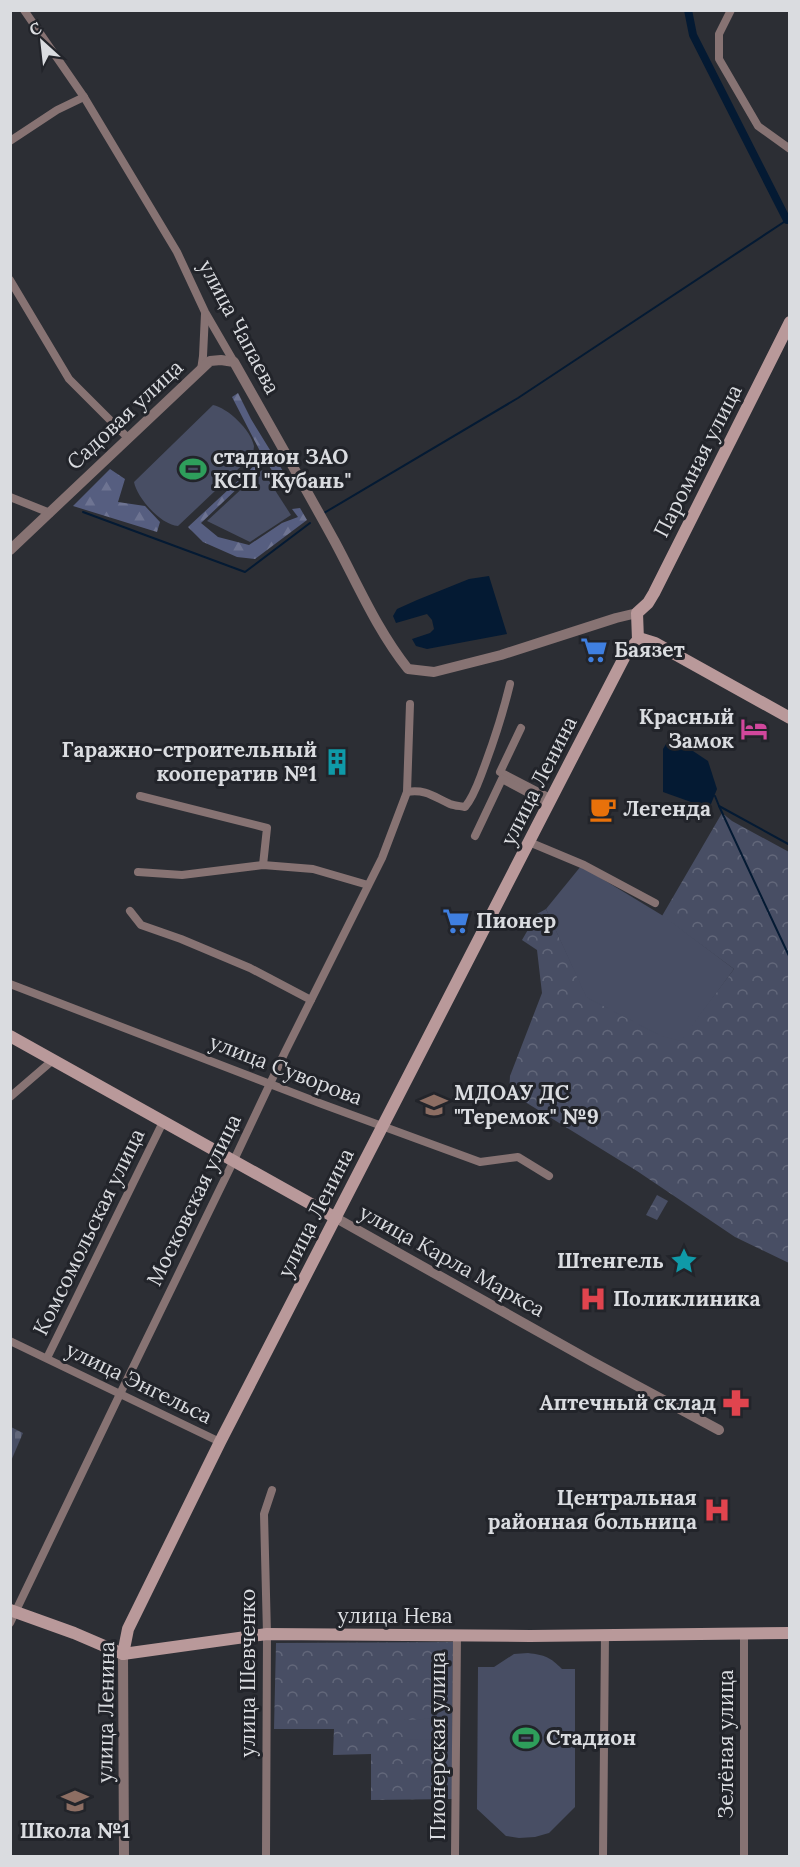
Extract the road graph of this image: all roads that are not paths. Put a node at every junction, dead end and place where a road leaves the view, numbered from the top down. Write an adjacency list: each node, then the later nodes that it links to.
1 (24, 10): 3 (street, улица Чапаева)
2 (731, 10): 5 (street)
3 (84, 98): 4 (street); 7 (street, улица Чапаева)
4 (10, 141)
5 (789, 149)
6 (10, 280): 11 (street)
7 (205, 312): 9 (street, улица Чапаева); 10 (street)
8 (789, 322): 15 (main road, Паромная улица)
9 (234, 362): 10 (street, Садовая улица); 15 (street, улица Чапаева)
10 (201, 370): 11 (street, Садовая улица)
11 (128, 438): 13 (street, Садовая улица)
12 (10, 497): 13 (street)
13 (50, 513): 14 (street, Садовая улица)
14 (10, 550)
15 (637, 613): 16 (main road)
16 (638, 640): 19 (main road); 23 (main road, улица Ленина)
17 (510, 684): 21 (street)
18 (410, 704): 21 (street, Московская улица)
19 (789, 718)
20 (521, 728): 23 (street)
21 (407, 792): 28 (street, Московская улица)
22 (140, 796): 26 (street)
23 (550, 801): 24 (street); 25 (main road, улица Ленина)
24 (474, 836)
25 (529, 842): 29 (street); 38 (main road, улица Ленина)
26 (263, 865): 27 (street); 28 (street)
27 (138, 872)
28 (368, 885): 32 (street, Московская улица)
29 (655, 903)
30 (130, 911): 32 (street)
31 (10, 984): 35 (street, улица Суворова)
32 (311, 1000): 35 (street, Московская улица)
33 (10, 1036): 34 (main road, улица Карла Маркса)
34 (53, 1060): 36 (street); 37 (main road, улица Карла Маркса)
35 (271, 1083): 38 (street, улица Суворова); 39 (street, Московская улица)
36 (10, 1097)
37 (164, 1122): 39 (main road, улица Карла Маркса); 43 (street, Комсомольская улица)
38 (382, 1126): 40 (street, улица Суворова); 41 (main road, улица Ленина)
39 (234, 1160): 41 (main road, улица Карла Маркса); 44 (street, Московская улица)
40 (549, 1176)
41 (336, 1218): 45 (street, улица Карла Маркса); 46 (main road, улица Ленина)
42 (10, 1341): 43 (street, улица Энгельса)
43 (47, 1358): 44 (street, улица Энгельса)
44 (120, 1394): 46 (street, улица Энгельса); 48 (street, Московская улица)
45 (718, 1430)
46 (220, 1443): 54 (main road, улица Ленина)
47 (272, 1490): 51 (street, улица Шевченко)
48 (12, 1615): 54 (main road)
49 (744, 1632): 50 (main road, улица Нева); 52 (main road, улица Нева); 59 (street, Зелёная улица)
50 (789, 1633)
51 (267, 1634): 53 (main road, улица Нева); 54 (main road, улица Нева); 56 (street, улица Шевченко)
52 (605, 1634): 53 (main road, улица Нева); 58 (street)
53 (457, 1636): 57 (street, Пионерская улица)
54 (123, 1654): 55 (street, улица Ленина)
55 (124, 1857)
56 (266, 1857)
57 (455, 1857)
58 (603, 1857)
59 (744, 1857)

